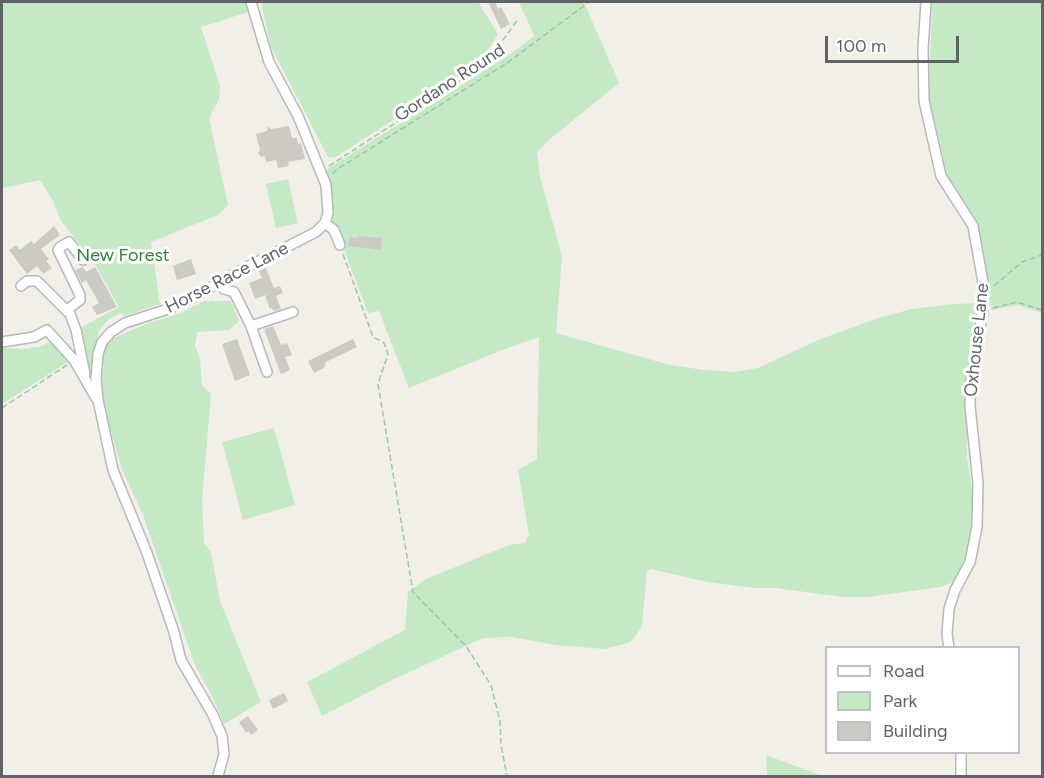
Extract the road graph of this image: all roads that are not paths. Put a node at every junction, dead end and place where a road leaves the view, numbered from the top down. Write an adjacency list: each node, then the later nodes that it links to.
1 (251, 2): 3 (street)
2 (926, 2): 15 (street, Oxhouse Lane)
3 (325, 223): 4 (street); 6 (street, Horse Race Lane)
4 (340, 245)
5 (82, 261): 8 (street)
6 (218, 283): 10 (street); 14 (street, Horse Race Lane)
7 (21, 286): 8 (street)
8 (67, 310): 13 (street)
9 (293, 312): 10 (street)
10 (251, 326): 12 (street)
11 (2, 342): 13 (street)
12 (267, 372)
13 (86, 382): 14 (street)
14 (98, 400): 17 (street, Horse Race Lane)
15 (949, 646)
16 (961, 754): 18 (street)
17 (218, 777)
18 (961, 777)

